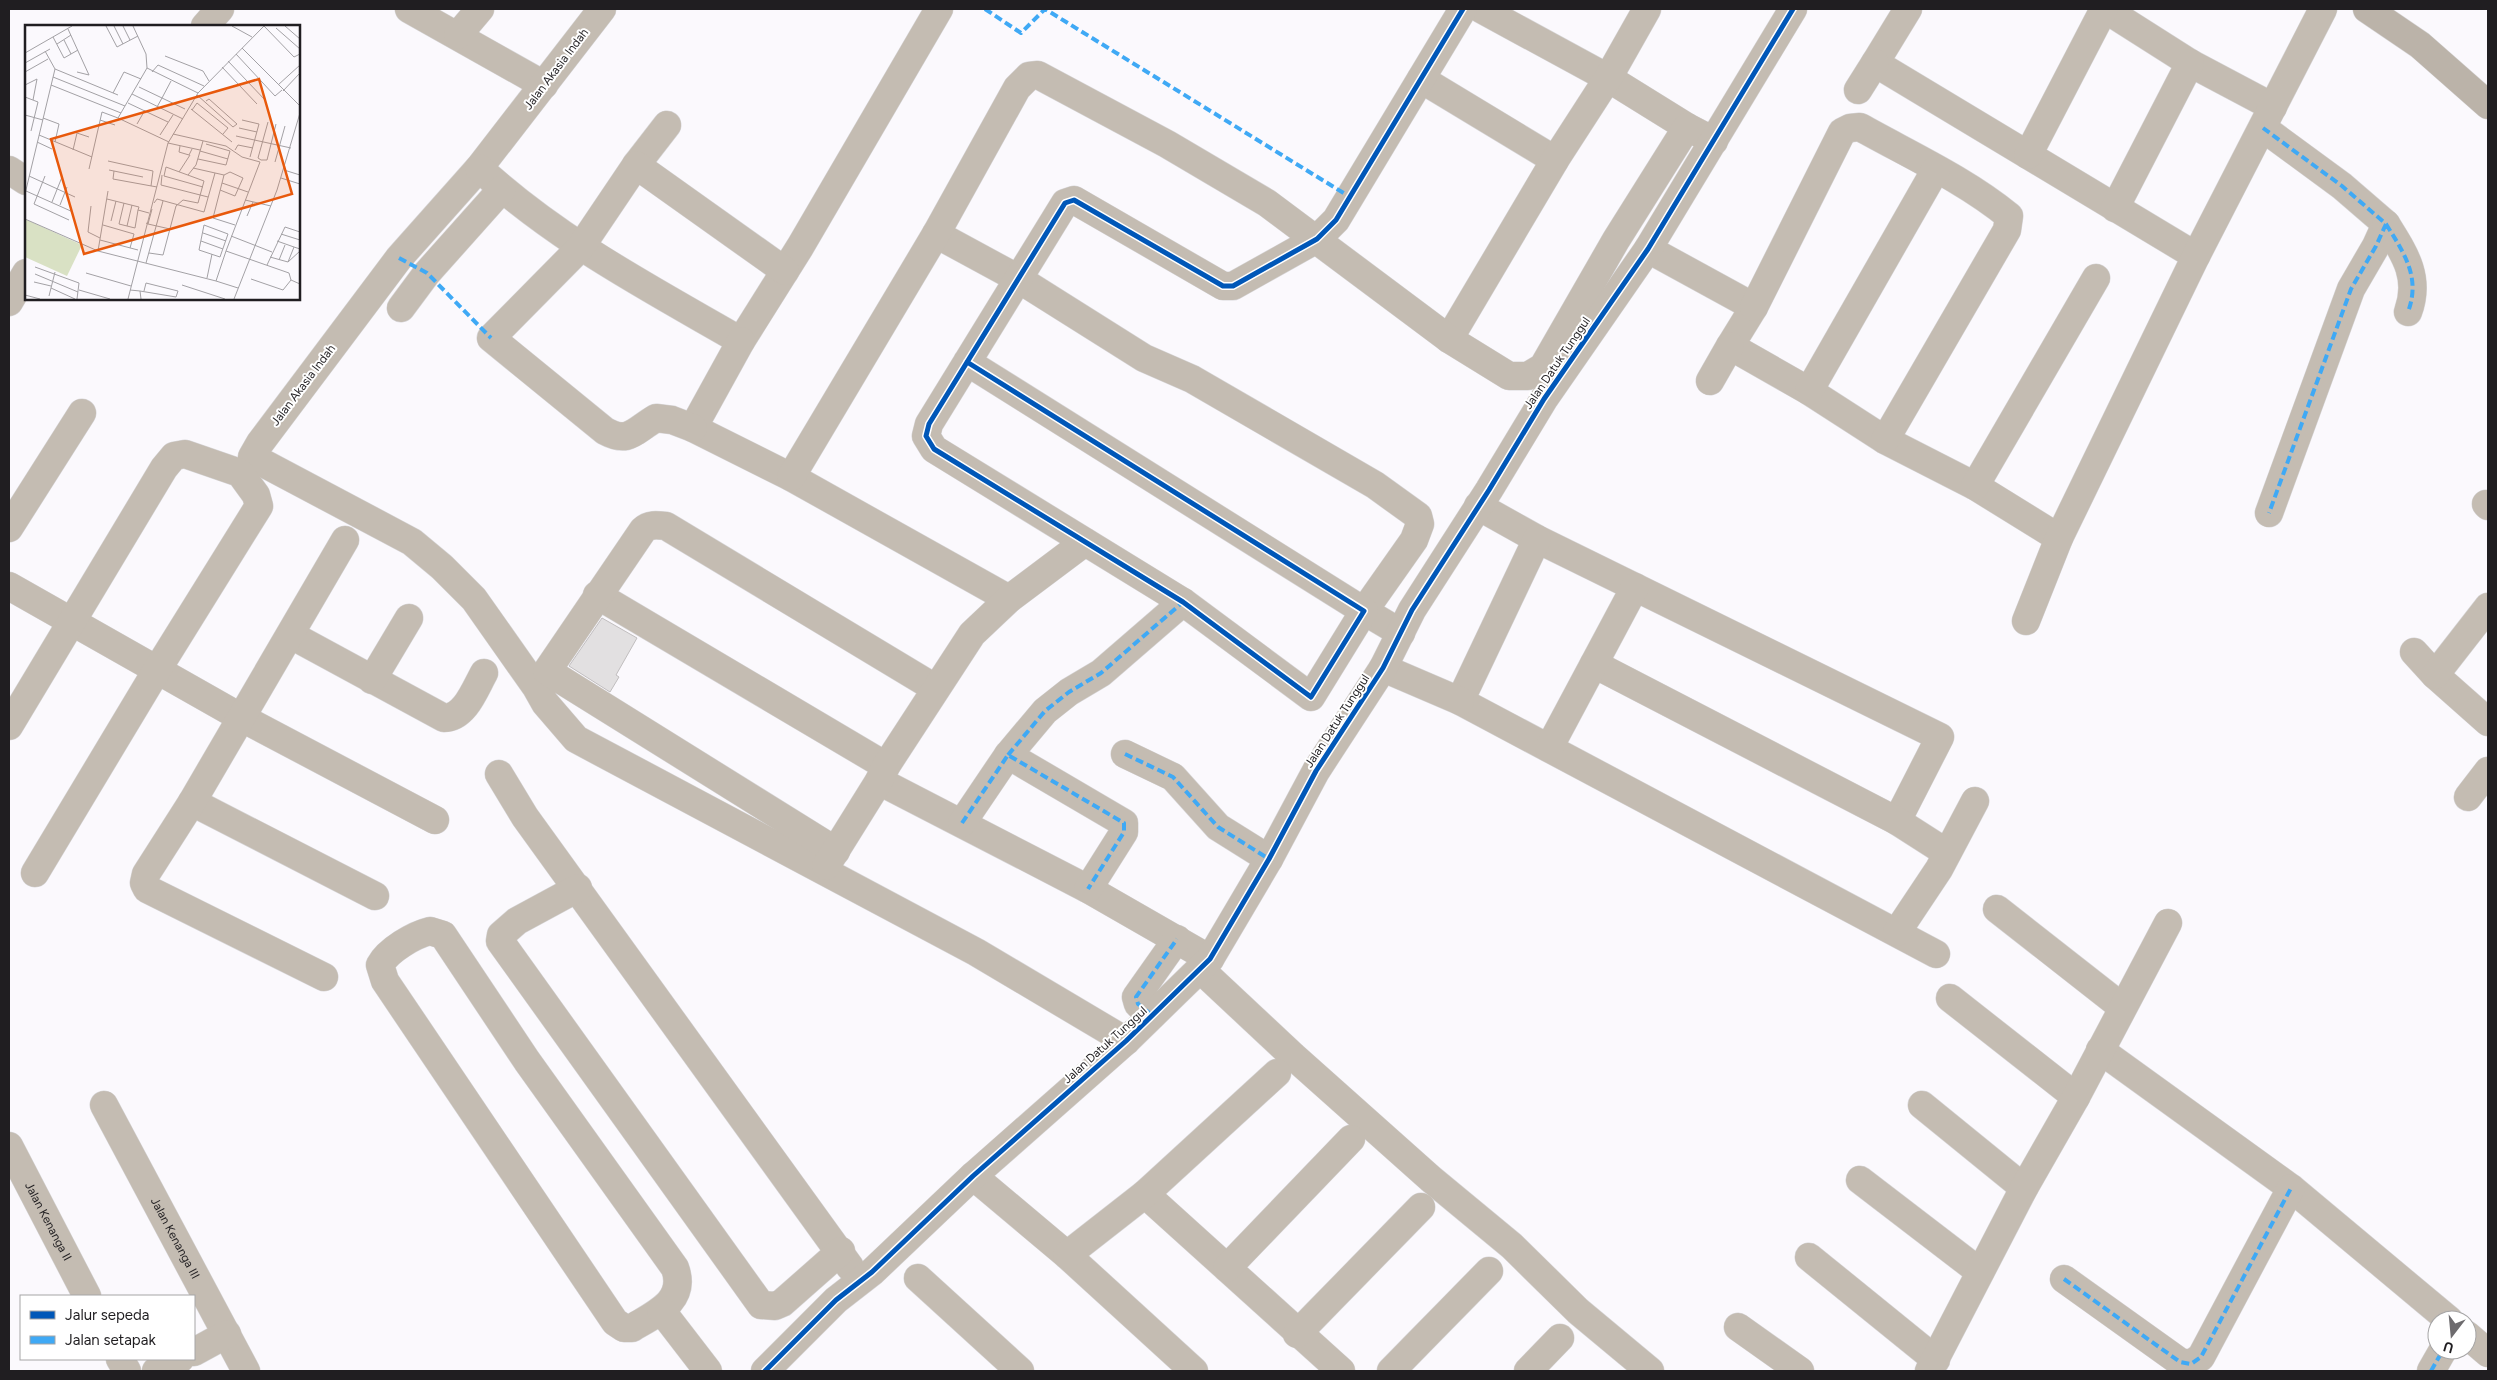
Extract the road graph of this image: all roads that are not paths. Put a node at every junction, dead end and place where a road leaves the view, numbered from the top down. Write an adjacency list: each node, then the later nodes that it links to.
1 (220, 9): 14 (street)
2 (409, 9): 15 (street)
3 (480, 9): 15 (street)
4 (602, 9): 20 (street, Jalan Akasia Indah)
5 (939, 9): 42 (street)
6 (1463, 9): 19 (street)
7 (1481, 9): 18 (street)
8 (1647, 9): 18 (street)
9 (1793, 9): 26 (street, Jalan Datuk Tunggul)
10 (1908, 9): 16 (street)
11 (2105, 9): 17 (street); 27 (street)
12 (2323, 9): 23 (street)
13 (2367, 9): 22 (main road)
14 (206, 25)
15 (458, 35): 20 (street)
16 (1875, 63): 21 (street); 27 (street)
17 (2190, 63): 23 (street); 35 (street)
18 (1608, 78): 25 (street); 28 (street)
19 (1421, 79): 28 (street); 38 (street)
20 (544, 85): 30 (street, Jalan Akasia Indah)
21 (1858, 90)
22 (2488, 105)
23 (2268, 117): 36 (street); 41 (street)
24 (668, 126): 29 (street)
25 (1687, 127): 26 (street); 48 (street)
26 (1714, 141): 40 (street, Jalan Datuk Tunggul)
27 (2028, 155): 35 (street)
28 (1554, 160): 48 (street)
29 (636, 165): 39 (street); 42 (street)
30 (479, 168): 34 (street); 57 (street, Jalan Akasia Indah)
31 (1936, 169): 45 (street); 53 (street); 56 (street)
32 (9, 170): 33 (street)
33 (25, 180)
34 (502, 189): 39 (street); 46 (street)
35 (2115, 208): 41 (street)
36 (2386, 224): 47 (street); 61 (street)
37 (936, 234): 38 (street); 43 (street); 58 (street)
38 (1317, 239): 43 (street); 48 (street)
39 (580, 248): 49 (street); 55 (street)
40 (1648, 249): 45 (street); 60 (street, Jalan Datuk Tunggul)
41 (2196, 256): 63 (street)
42 (785, 272): 49 (street)
43 (1017, 278): 51 (street); 73 (street)
44 (2096, 278): 59 (street)
45 (1754, 307): 50 (street)
46 (401, 308)
47 (2408, 312)
48 (1449, 339)
49 (741, 341): 55 (street)
50 (1730, 346): 52 (street); 53 (street)
51 (967, 362): 66 (street); 73 (street)
52 (1710, 381)
53 (1809, 391): 56 (street)
54 (82, 413): 62 (street)
55 (693, 428): 58 (street)
56 (1885, 440): 59 (street)
57 (246, 465): 75 (street); 82 (street); 105 (street)
58 (790, 477): 70 (street)
59 (1975, 486): 63 (street)
60 (1478, 506): 64 (street); 77 (street, Jalan Datuk Tunggul)
61 (2268, 513)
62 (9, 528)
63 (2059, 538): 76 (street)
64 (1537, 539): 68 (street); 87 (street)
65 (345, 540): 78 (street)
66 (1085, 542): 70 (street); 71 (street)
67 (9, 586): 75 (street)
68 (1635, 587): 80 (street); 101 (street)
69 (597, 595): 86 (street); 95 (street); 105 (street)
70 (1009, 599): 86 (street)
71 (1182, 602): 73 (street); 93 (street)
72 (2488, 607): 84 (street)
73 (1364, 611): 77 (street)
74 (409, 618): 85 (street)
75 (70, 621): 82 (street); 90 (street)
76 (2026, 621)
77 (1401, 633): 81 (street, Jalan Datuk Tunggul)
78 (291, 634): 85 (street); 88 (street)
79 (2414, 652): 84 (street)
80 (1594, 664): 91 (street); 101 (street)
81 (1383, 668): 87 (street); 104 (street, Jalan Datuk Tunggul)
82 (157, 670): 88 (street); 106 (street)
83 (484, 673): 85 (street)
84 (2435, 675): 89 (street)
85 (372, 680)
86 (935, 688): 95 (street)
87 (1460, 701): 91 (street)
88 (242, 718): 99 (street); 100 (street)
89 (2488, 722)
90 (9, 726)
91 (1549, 748): 112 (street)
92 (1125, 754): 104 (street)
93 (1008, 756): 102 (street); 108 (street)
94 (2488, 771): 97 (street)
95 (882, 773): 102 (street); 105 (street)
96 (499, 774): 107 (street)
97 (2468, 797)
98 (1975, 801): 103 (street)
99 (192, 802): 109 (street); 116 (street)
100 (435, 820)
101 (1896, 821): 103 (street)
102 (962, 822): 108 (street)
103 (1947, 853): 112 (street)
104 (1269, 859): 115 (street, Jalan Datuk Tunggul)
105 (829, 861): 120 (street)
106 (34, 873)
107 (578, 888): 134 (street); 134 (street)
108 (1088, 889): 113 (street)
109 (375, 896)
110 (1997, 909): 118 (street)
111 (2168, 923): 118 (street)
112 (1897, 932): 114 (street)
113 (1177, 939): 115 (street); 119 (street)
114 (1936, 954)
115 (1205, 964): 119 (street, Jalan Datuk Tunggul); 167 (street)
116 (324, 977)
117 (1950, 998): 123 (street)
118 (2122, 1007): 121 (street)
119 (1152, 1015): 120 (street, Jalan Datuk Tunggul)
120 (1126, 1041): 128 (street, Jalan Datuk Tunggul)
121 (2100, 1050): 123 (street); 131 (street)
122 (1277, 1072): 132 (street)
123 (2076, 1097): 130 (street)
124 (104, 1105): 147 (street, Jalan Kenanga III)
125 (1922, 1105): 130 (street)
126 (1351, 1139): 137 (street)
127 (12, 1161): 143 (street, Jalan Kenanga II)
128 (973, 1176): 135 (street); 142 (street, Jalan Datuk Tunggul)
129 (1860, 1180): 139 (street)
130 (2024, 1188): 139 (street)
131 (2291, 1188): 141 (street); 145 (street)
132 (1145, 1194): 135 (street); 137 (street)
133 (1420, 1207): 148 (street)
134 (841, 1252): 142 (street)
135 (1068, 1255): 163 (street)
136 (1809, 1257): 156 (street)
137 (1228, 1268): 148 (street)
138 (1489, 1271): 165 (street)
139 (1980, 1272): 156 (street)
140 (918, 1278): 162 (street)
141 (2064, 1279)
142 (858, 1281): 161 (street, Jalan Datuk Tunggul)
143 (86, 1295)
144 (661, 1310): 144 (street); 160 (street)
145 (2437, 1310)
146 (1738, 1327): 168 (street)
147 (227, 1334): 151 (street); 159 (street, Jalan Kenanga III)
148 (1298, 1334): 164 (street)
149 (1560, 1338): 166 (street)
150 (2477, 1344): 152 (street)
151 (195, 1351)
152 (2488, 1353)
153 (121, 1360): 157 (street)
154 (178, 1360): 158 (street)
155 (2437, 1360): 169 (street)
156 (1933, 1366)
157 (127, 1371)
158 (156, 1371)
159 (246, 1371)
160 (708, 1371)
161 (765, 1371)
162 (1020, 1371)
163 (1194, 1371)
164 (1341, 1371)
165 (1391, 1371)
166 (1528, 1371)
167 (1650, 1371)
168 (1800, 1371)
169 (2431, 1371)

